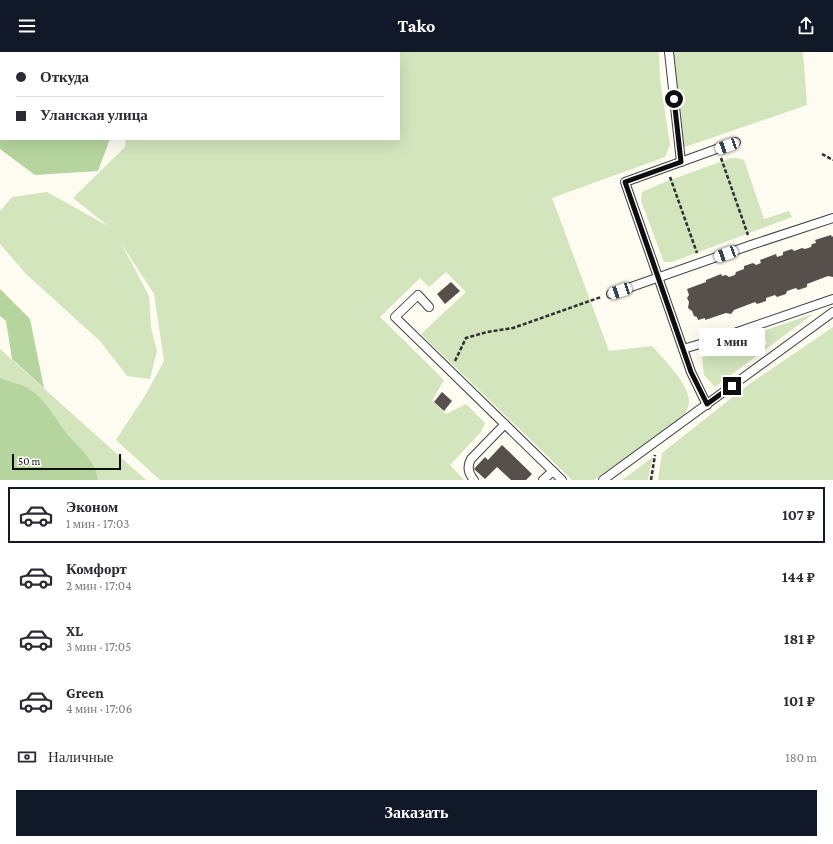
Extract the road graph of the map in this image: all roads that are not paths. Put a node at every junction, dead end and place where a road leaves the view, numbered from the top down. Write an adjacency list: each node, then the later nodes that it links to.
1 (668, 52): 3 (lane)
2 (736, 142): 3 (lane)
3 (681, 162): 5 (lane)
4 (833, 218): 5 (lane)
5 (659, 278): 6 (lane); 10 (lane)
6 (610, 294)
7 (833, 299): 10 (lane)
8 (429, 307): 12 (lane)
9 (833, 312): 11 (lane)
10 (683, 349): 11 (lane)
11 (707, 404): 17 (lane)
12 (505, 424): 13 (lane); 14 (lane)
13 (553, 471): 15 (lane); 16 (lane)
14 (474, 480)
15 (543, 480)
16 (562, 480)
17 (603, 480)

